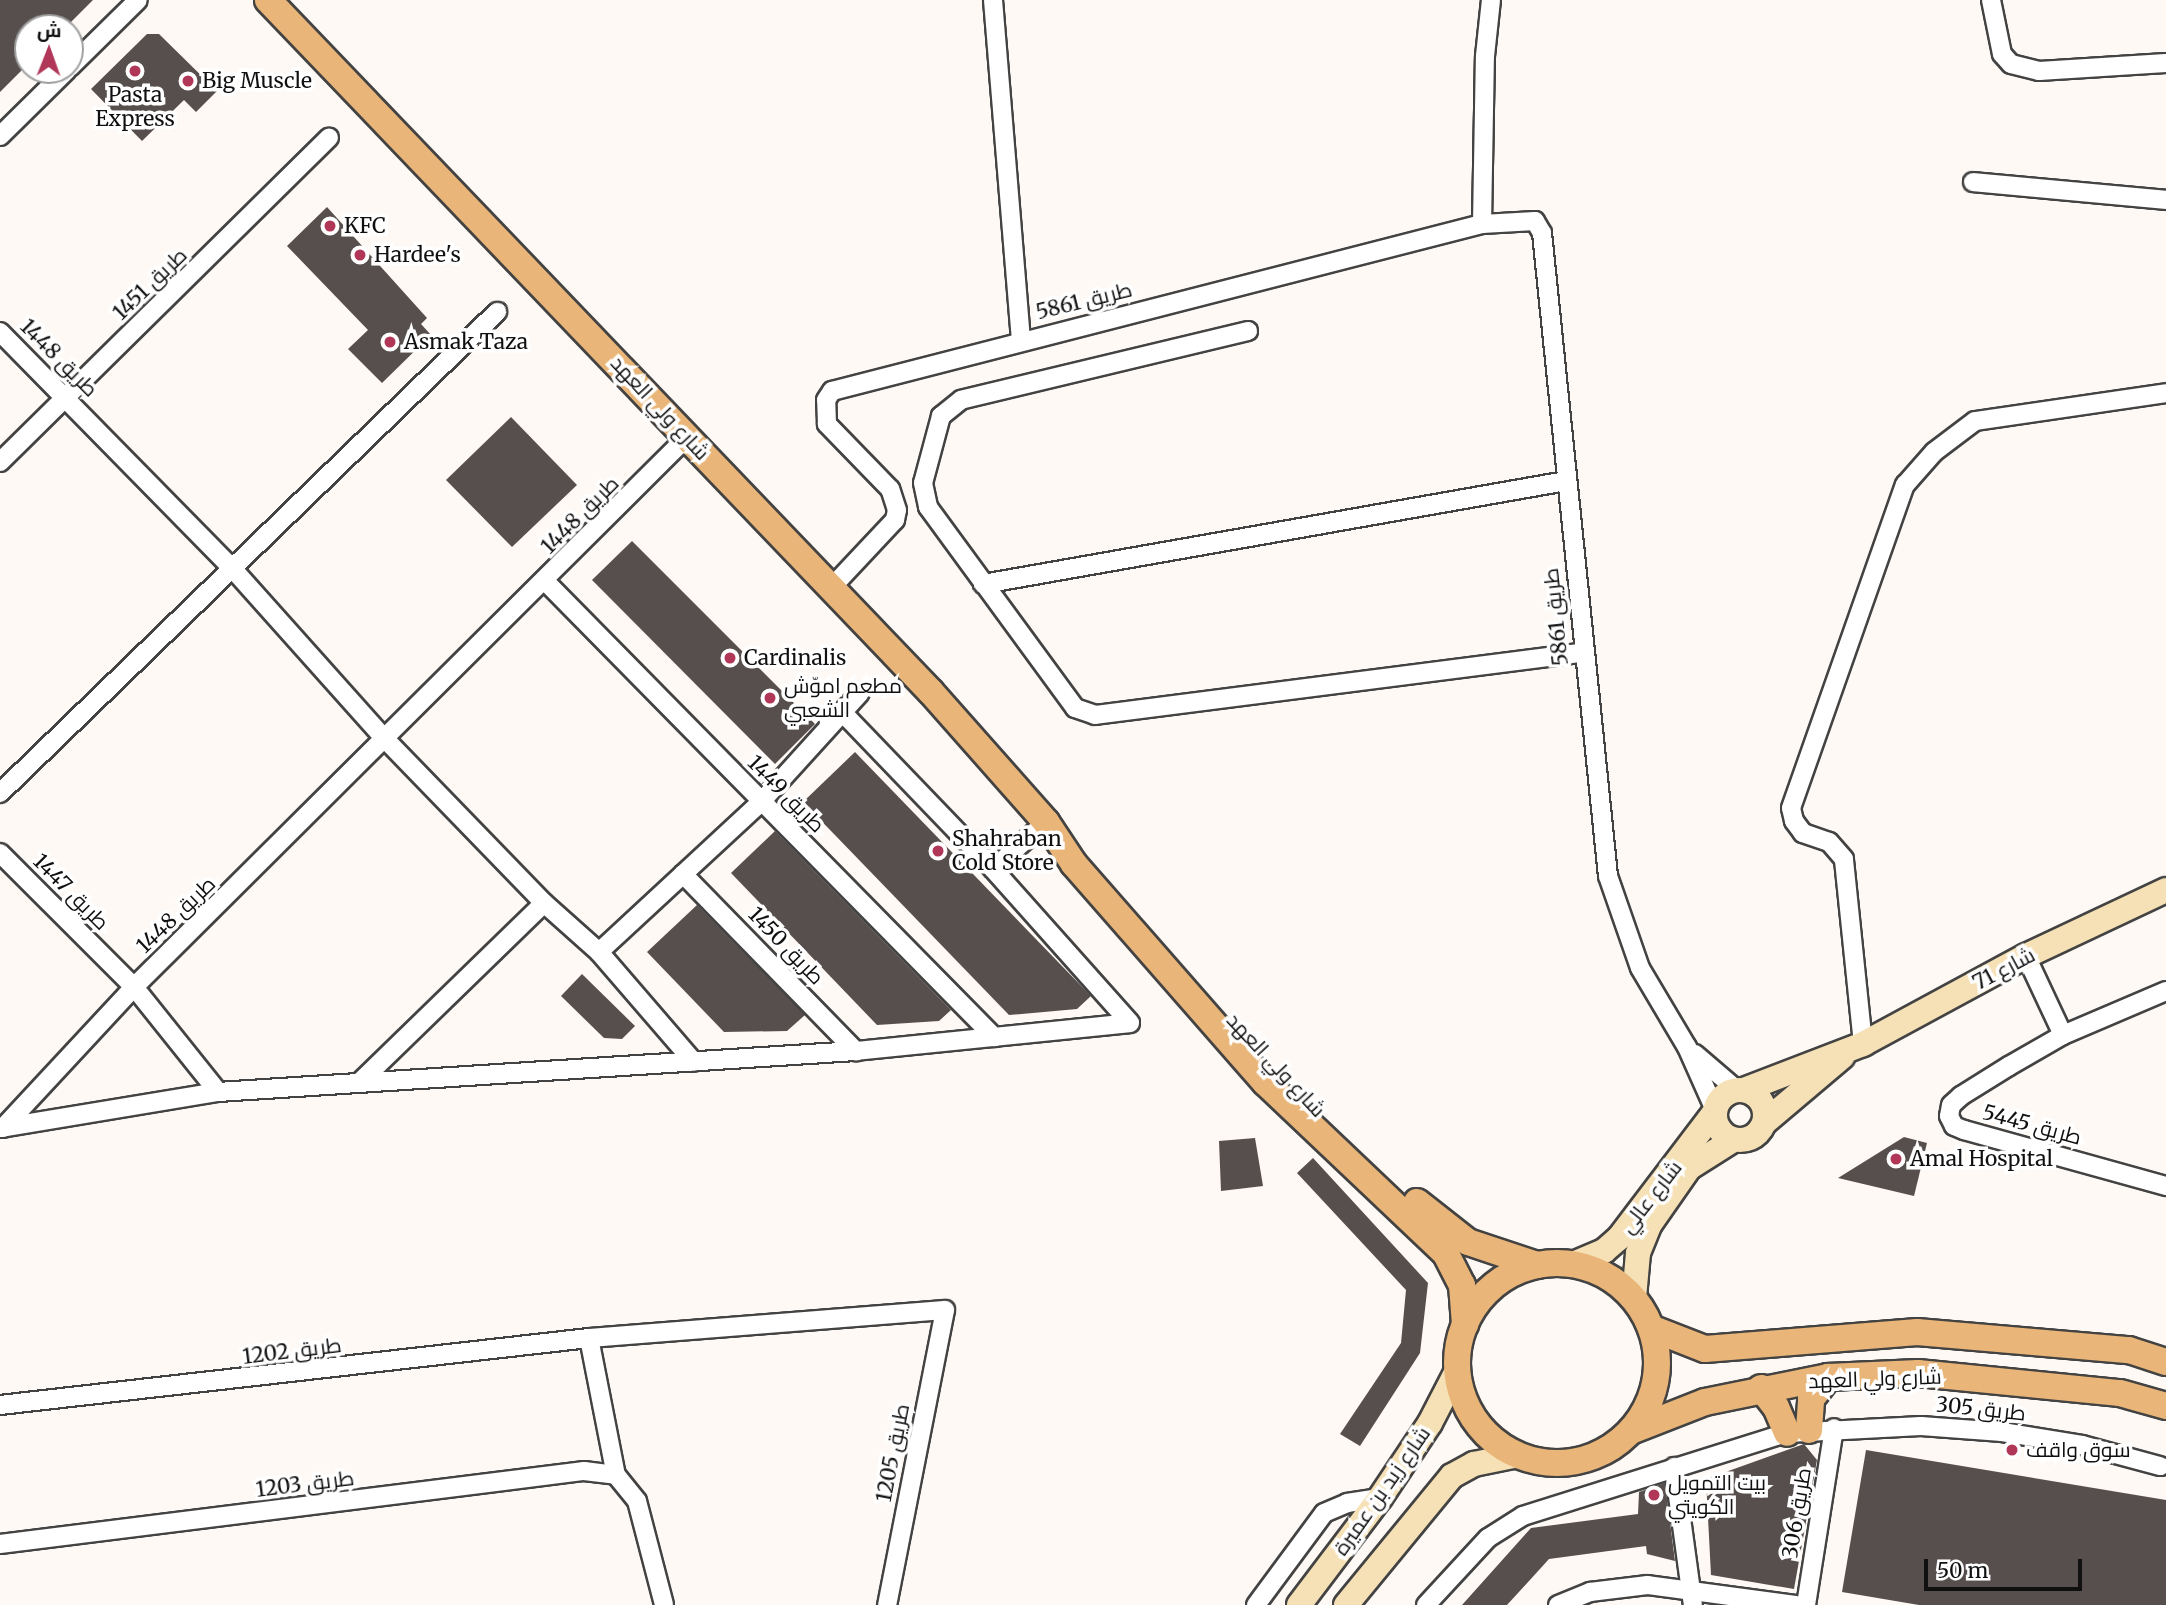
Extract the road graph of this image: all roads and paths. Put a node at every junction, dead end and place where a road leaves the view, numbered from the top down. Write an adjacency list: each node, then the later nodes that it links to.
1 (138, 0): 6 (street)
2 (268, 0): 20 (main road, شارع ولي العهد)
3 (993, 0): 17 (street)
4 (1491, 0): 13 (street)
5 (1991, 0): 7 (street)
6 (84, 54)
7 (2166, 63)
8 (54, 84): 9 (street)
9 (0, 136)
10 (330, 138): 19 (street, طريق 1451)
11 (1973, 182): 12 (street)
12 (2166, 200)
13 (1482, 224): 17 (street, طريق 5861); 22 (street, طريق 5861)
14 (497, 312): 23 (street)
15 (1248, 331): 25 (street)
16 (0, 332): 19 (street, طريق 1448)
17 (1021, 340): 26 (street, طريق 5861)
18 (2166, 393): 46 (street)
19 (66, 397): 21 (street, طريق 1451); 23 (street, طريق 1448)
20 (687, 438): 24 (street, طريق 1448); 26 (main road, شارع ولي العهد)
21 (0, 462)
22 (1566, 481): 25 (street); 27 (street, طريق 5861)
23 (232, 568): 30 (street, طريق 1448); 31 (street)
24 (546, 582): 30 (street, طريق 1448); 32 (street, طريق 1449)
25 (983, 584): 27 (street)
26 (832, 587): 33 (main road, شارع ولي العهد)
27 (1582, 653): 45 (street, طريق 5861)
28 (860, 693): 29 (street)
29 (844, 714): 32 (street); 35 (street)
30 (386, 740): 38 (street, طريق 1448); 41 (street, طريق 1448)
31 (0, 793)
32 (761, 802): 36 (street); 44 (street, طريق 1449)
33 (1046, 822): 35 (street); 59 (main road, شارع ولي العهد); 62 (main road, شارع ولي العهد)
34 (0, 853): 41 (street, طريق 1447)
35 (993, 869): 44 (street)
36 (683, 874): 39 (street); 47 (street, طريق 1450)
37 (2166, 890): 40 (street, شارع 71)
38 (544, 903): 39 (street, طريق 1448); 49 (street)
39 (599, 952): 48 (street, طريق 1448)
40 (2026, 956): 43 (street); 46 (street, شارع 71)
41 (134, 987): 51 (street, طريق 1447); 54 (street, طريق 1448)
42 (2166, 991): 43 (street, طريق 5445)
43 (2063, 1035): 57 (street, طريق 5445)
44 (994, 1037): 47 (street)
45 (1687, 1047): 50 (street, طريق 5861); 52 (street, طريق 5861)
46 (1854, 1049): 50 (street, شارع 71); 53 (street, شارع 71)
47 (856, 1051): 48 (street)
48 (694, 1062): 49 (street)
49 (361, 1081): 51 (street)
50 (1740, 1090): 52 (street); 53 (street)
51 (218, 1092): 54 (street)
52 (1714, 1112): 55 (street); 56 (street, شارع عالي)
53 (1765, 1122): 55 (street)
54 (2, 1128)
55 (1733, 1140): 56 (street, شارع عالي)
56 (1675, 1174): 58 (street, شارع عالي); 60 (street, شارع عالي)
57 (2166, 1186)
58 (1573, 1264): 59 (main road); 60 (main road)
59 (1537, 1265): 62 (main road)
60 (1634, 1298): 63 (main road)
61 (945, 1310): 64 (street, طريق 1202); 81 (street, طريق 1205)
62 (1465, 1325): 66 (main road)
63 (1651, 1328): 65 (main road, شارع ولي العهد); 72 (main road)
64 (589, 1338): 69 (street, طريق 1202); 76 (street)
65 (2166, 1362)
66 (1457, 1371): 73 (main road); 77 (street, شارع زيد بن عميرة)
67 (1828, 1377): 68 (main road, شارع ولي العهد); 70 (main road, شارع ولي العهد); 71 (main road)
68 (1760, 1388): 71 (main road); 72 (main road, شارع ولي العهد)
69 (0, 1405)
70 (2166, 1406)
71 (1810, 1430): 74 (street, طريق 305); 75 (street, طريق 305); 88 (street, طريق 306)
72 (1631, 1431): 73 (main road)
73 (1518, 1455): 84 (street, شارع زيد بن عميرة)
74 (2160, 1466)
75 (1674, 1467): 79 (street); 85 (street, طريق 305)
76 (617, 1475): 78 (street, طريق 1203); 80 (street)
77 (1380, 1498): 82 (street); 83 (street, شارع زيد بن عميرة)
78 (0, 1544)
79 (1691, 1596): 86 (street); 87 (street)
80 (664, 1605)
81 (887, 1605)
82 (1256, 1605)
83 (1299, 1605)
84 (1346, 1605)
85 (1426, 1605)
86 (1558, 1605)
87 (1796, 1605)
88 (1806, 1605)

